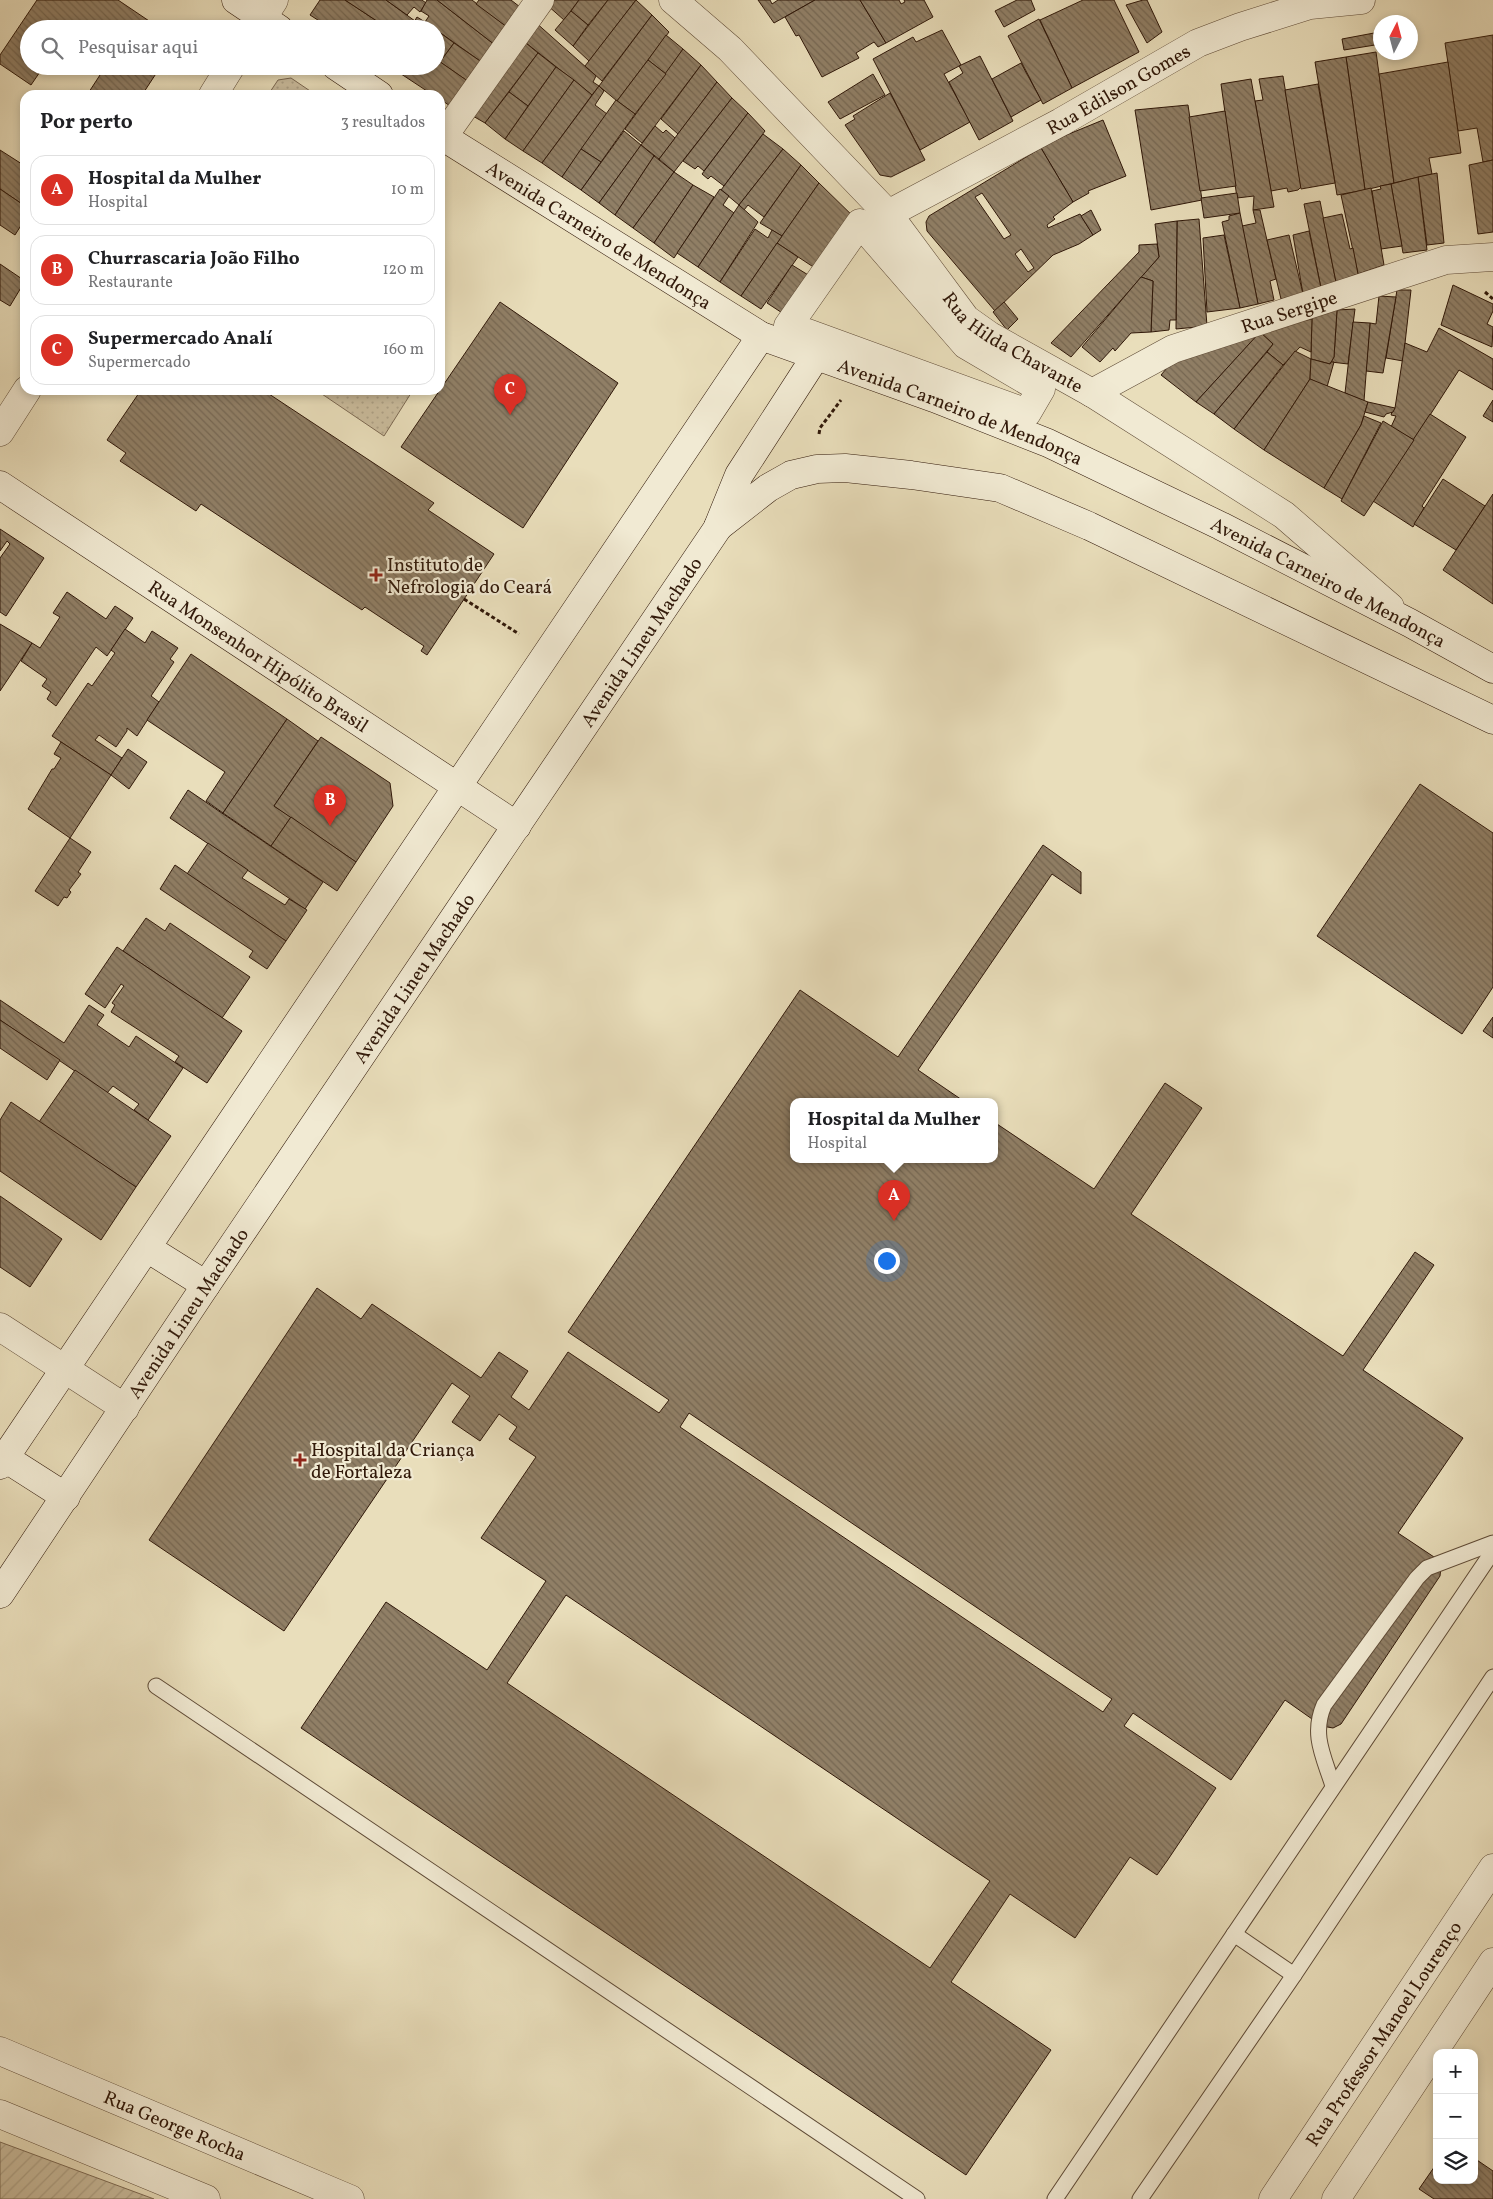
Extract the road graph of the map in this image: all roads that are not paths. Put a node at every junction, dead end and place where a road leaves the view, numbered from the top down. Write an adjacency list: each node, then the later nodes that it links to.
1 (236, 0): 5 (street)
2 (540, 0): 10 (street)
3 (1362, 0): 12 (street, Rua Edilson Gomes)
4 (680, 2): 12 (street, Rua Hilda Chavante)
5 (267, 19)
6 (225, 75): 8 (street)
7 (350, 75): 9 (street)
8 (216, 90)
9 (372, 90)
10 (445, 131)
11 (445, 138): 15 (street, Avenida Carneiro de Mendonça)
12 (888, 214): 17 (street, Rua Hilda Chavante)
13 (860, 223): 13 (street)
14 (1493, 257): 17 (street, Rua Sergipe)
15 (761, 336): 16 (street, Avenida Carneiro de Mendonça); 25 (street)
16 (816, 356): 21 (street, Avenida Lineu Machado); 22 (street, Avenida Carneiro de Mendonça)
17 (1092, 393): 22 (street, Rua Hilda Chavante)
18 (24, 395): 19 (street)
19 (0, 432)
20 (0, 485): 25 (street, Rua Monsenhor Hipólito Brasil)
21 (717, 529): 24 (street); 26 (street, Avenida Lineu Machado)
22 (1410, 623): 23 (street, Avenida Carneiro de Mendonça)
23 (1493, 669)
24 (1493, 720)
25 (458, 786): 26 (street, Rua Monsenhor Hipólito Brasil); 27 (street)
26 (517, 826): 28 (street, Avenida Lineu Machado)
27 (147, 1248): 28 (street); 30 (street)
28 (206, 1285): 31 (street, Avenida Lineu Machado)
29 (0, 1326): 30 (street)
30 (64, 1369): 31 (street); 32 (street)
31 (125, 1408): 33 (street, Avenida Lineu Machado)
32 (2, 1461): 33 (street)
33 (66, 1497): 36 (street, Avenida Lineu Machado)
34 (1493, 1542): 39 (lane)
35 (1493, 1551): 39 (lane)
36 (0, 1594)
37 (1493, 1677): 43 (lane)
38 (156, 1686): 48 (lane)
39 (1334, 1786): 41 (lane)
40 (1493, 1868): 51 (street, Rua Professor Manoel Lourenço)
41 (1234, 1934): 43 (lane); 49 (lane)
42 (1493, 1962): 52 (street)
43 (1294, 1975): 50 (lane)
44 (0, 2051): 47 (street, Rua George Rocha)
45 (0, 2114): 46 (street)
46 (206, 2199)
47 (350, 2199)
48 (917, 2199)
49 (1055, 2199)
50 (1140, 2199)
51 (1273, 2199)
52 (1336, 2199)

